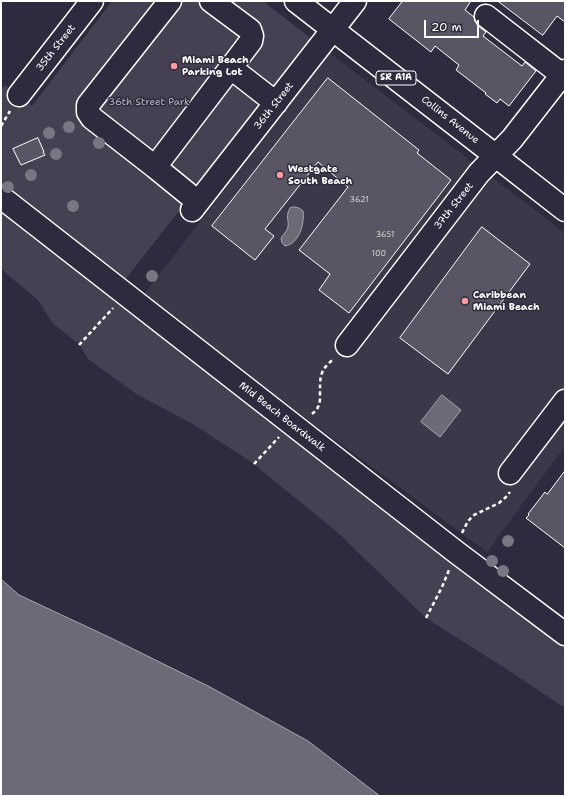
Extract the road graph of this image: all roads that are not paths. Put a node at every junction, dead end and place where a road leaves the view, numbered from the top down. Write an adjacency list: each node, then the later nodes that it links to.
1 (92, 1): 10 (street, 35th Street)
2 (170, 1): 13 (street)
3 (296, 1): 7 (street, Collins Avenue / SR A1A)
4 (355, 1): 7 (street, 36th Street)
5 (216, 4): 8 (street)
6 (486, 16): 9 (street)
7 (333, 30): 11 (street, 36th Street); 12 (street, Collins Avenue / SR A1A)
8 (230, 68): 11 (street); 13 (street)
9 (563, 73): 12 (street, 37th Street)
10 (19, 95)
11 (276, 103): 13 (street, 36th Street)
12 (496, 156): 15 (street, Collins Avenue / SR A1A); 16 (street, 37th Street)
13 (154, 167)
14 (1, 197): 19 (street, Mid Beach Boardwalk)
15 (565, 210)
16 (341, 352)
17 (565, 402): 18 (street)
18 (511, 481)
19 (565, 634)

